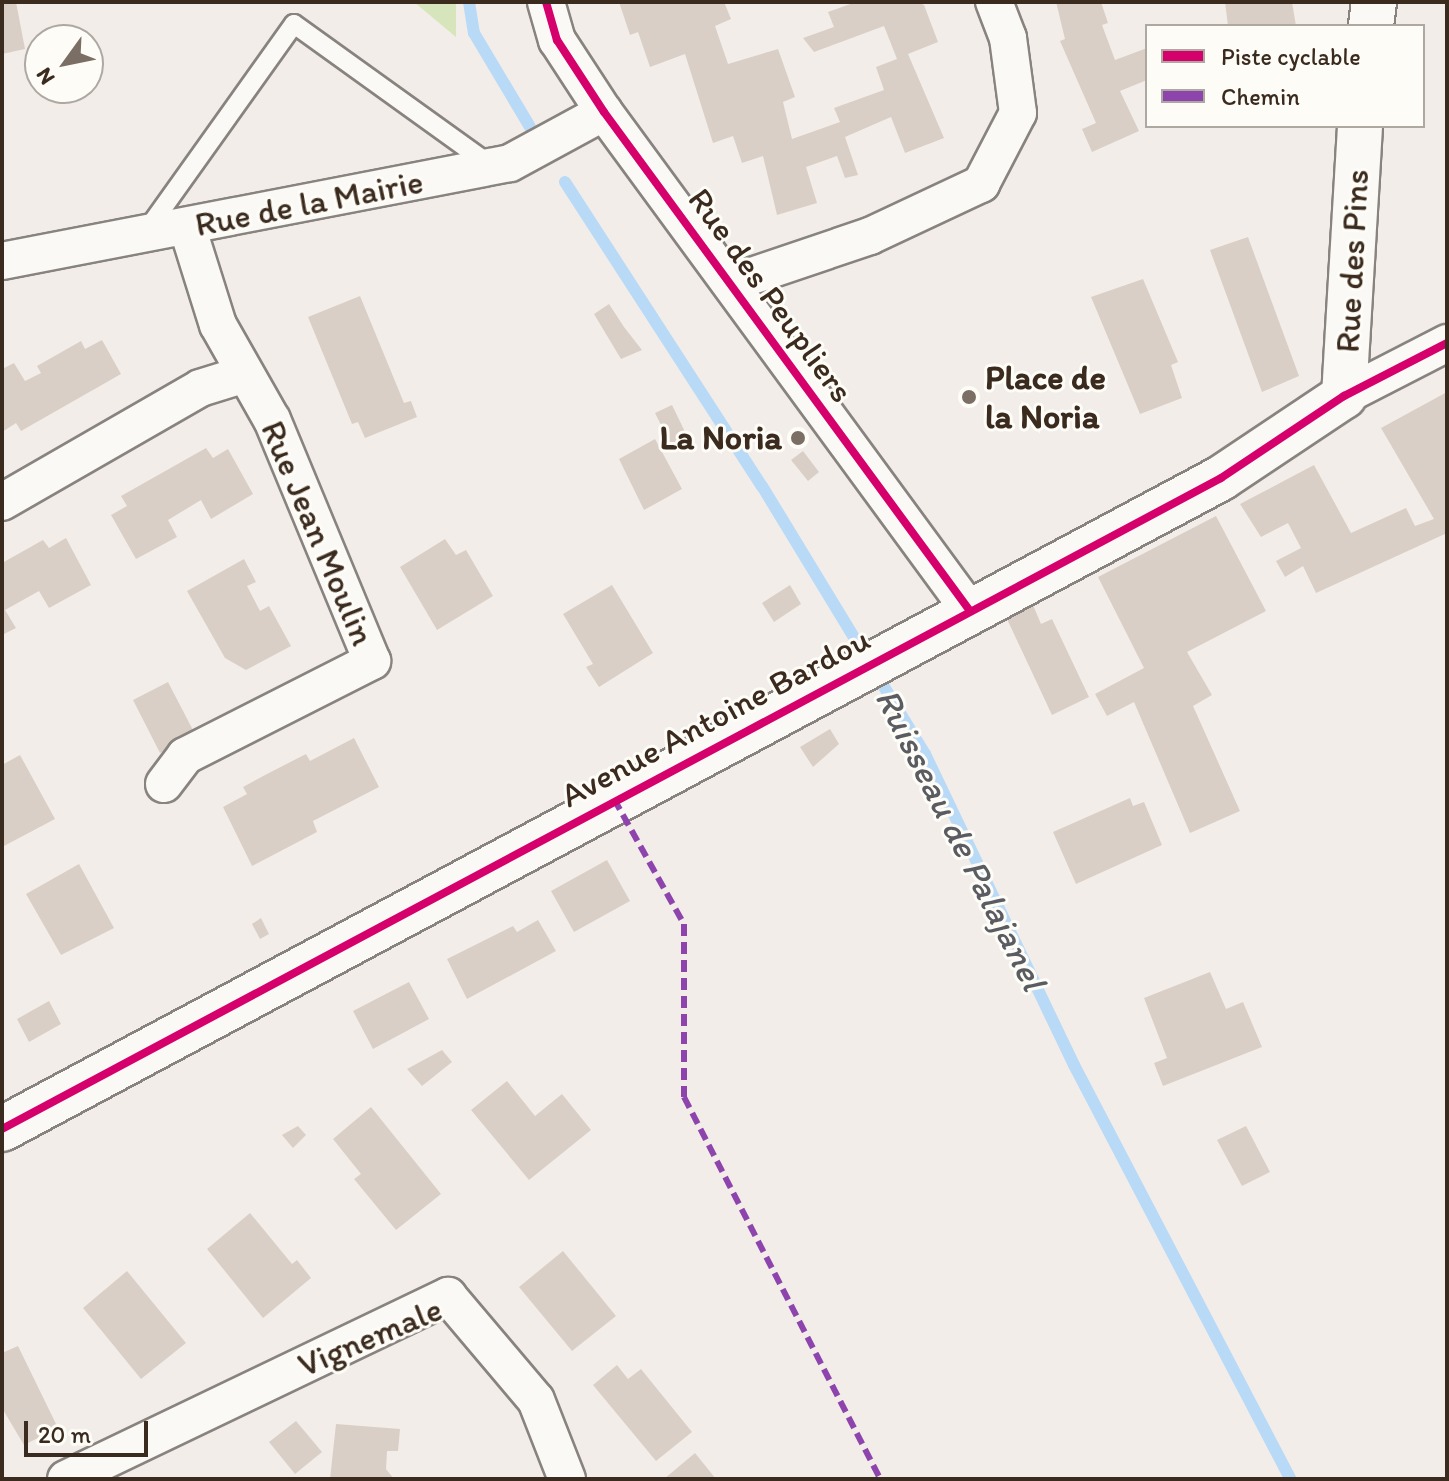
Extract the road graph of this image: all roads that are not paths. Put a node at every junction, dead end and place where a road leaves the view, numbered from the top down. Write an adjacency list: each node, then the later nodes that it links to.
1 (546, 2): 5 (street, Rue des Peupliers)
2 (994, 2): 11 (street)
3 (1374, 2): 4 (street)
4 (1371, 24)
5 (604, 112): 7 (street, Rue de la Mairie); 11 (street, Rue des Peupliers)
6 (1360, 128): 14 (street, Rue des Pins)
7 (492, 167): 8 (street, Rue de la Mairie); 9 (lane)
8 (187, 226): 9 (street, Rue de la Mairie); 13 (street, Rue Jean Moulin)
9 (142, 236): 10 (street, Rue de la Mairie)
10 (2, 261)
11 (731, 283): 16 (street, Rue des Peupliers)
12 (1447, 343): 14 (street, Avenue Antoine Bardou)
13 (242, 375): 15 (street); 17 (street, Rue Jean Moulin)
14 (1344, 396): 16 (street, Avenue Antoine Bardou)
15 (2, 502)
16 (970, 611): 18 (street, Avenue Antoine Bardou)
17 (164, 784)
18 (2, 1129)
19 (87, 1475): 20 (street, Vignemale)
20 (567, 1479)

